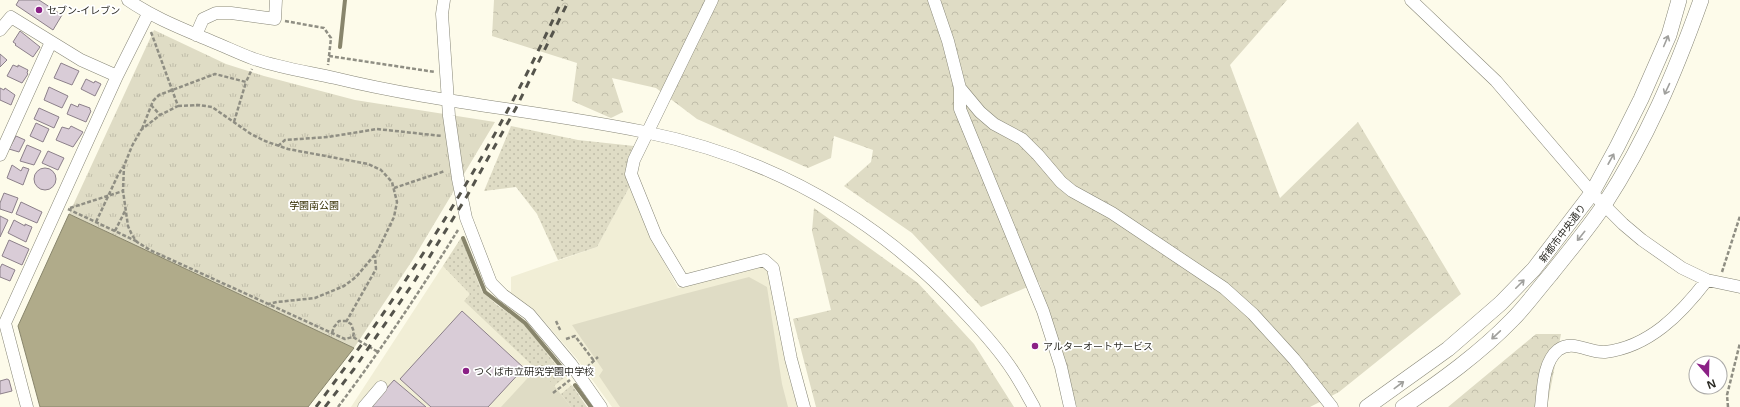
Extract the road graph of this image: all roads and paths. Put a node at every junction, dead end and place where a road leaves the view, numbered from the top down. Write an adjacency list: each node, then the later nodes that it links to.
1 (128, 0): 10 (street)
2 (276, 0): 9 (street)
3 (444, 0): 17 (street)
4 (712, 0): 29 (street)
5 (934, 0): 21 (street)
6 (1410, 0): 37 (street)
7 (1679, 0): 37 (main road, 新都市中央通り, one-way to 7)
8 (1701, 0): 40 (main road, 新都市中央通り, one-way to 40)
9 (274, 19): 12 (street); 15 (path)
10 (147, 23): 12 (street); 13 (path); 18 (street); 22 (path)
11 (0, 30): 14 (street)
12 (196, 35): 16 (street)
13 (147, 38)
14 (50, 42): 18 (street); 32 (street)
15 (329, 56): 17 (path); 19 (path)
16 (256, 60): 19 (street); 20 (path)
17 (446, 73): 23 (street)
18 (117, 76): 41 (street)
19 (326, 76): 23 (street)
20 (246, 82): 22 (path); 27 (path)
21 (960, 88): 75 (street); 76 (street)
22 (172, 90): 24 (path); 25 (path)
23 (448, 100): 29 (street); 30 (street)
24 (151, 105): 26 (path); 28 (path)
25 (178, 106): 26 (path); 27 (path)
26 (160, 115): 28 (path)
27 (234, 122): 31 (path)
28 (141, 130): 33 (path)
29 (647, 132): 73 (street); 74 (street)
30 (452, 137): 31 (path); 45 (street)
31 (278, 146): 35 (path)
32 (0, 155)
33 (124, 166): 36 (path); 38 (path)
34 (442, 172): 35 (path)
35 (394, 188): 49 (path)
36 (123, 191): 38 (path); 42 (path)
37 (1592, 193): 40 (street); 77 (main road, 新都市中央通り, one-way to 37)
38 (109, 196): 41 (path); 46 (path)
39 (71, 202): 41 (path)
40 (1604, 205): 50 (street); 78 (main road, 新都市中央通り, one-way to 78)
41 (63, 207): 43 (path); 46 (path); 69 (street)
42 (125, 211): 47 (path); 48 (path)
43 (65, 216)
44 (1740, 216): 50 (path)
45 (466, 218): 60 (path); 72 (street)
46 (96, 222): 47 (path)
47 (115, 231): 48 (path)
48 (138, 242): 52 (path)
49 (375, 256): 52 (path); 54 (path)
50 (1712, 282): 51 (street); 79 (street)
51 (1740, 287)
52 (267, 304): 55 (path)
53 (556, 321): 57 (path)
54 (346, 322): 55 (path); 56 (path)
55 (332, 333): 56 (path)
56 (353, 337): 60 (path)
57 (565, 340): 59 (path); 62 (path)
58 (1740, 343): 80 (path)
59 (569, 345)
60 (378, 352): 70 (path)
61 (598, 357): 62 (path)
62 (594, 361): 64 (path)
63 (582, 362): 65 (path)
64 (590, 365)
65 (587, 367)
66 (573, 378): 68 (path)
67 (381, 387): 71 (street)
68 (553, 393)
69 (27, 407)
70 (338, 407)
71 (364, 407)
72 (601, 407)
73 (804, 407)
74 (1034, 407)
75 (1070, 407)
76 (1332, 407)
77 (1367, 407)
78 (1403, 407)
79 (1541, 407)
80 (1728, 407)

